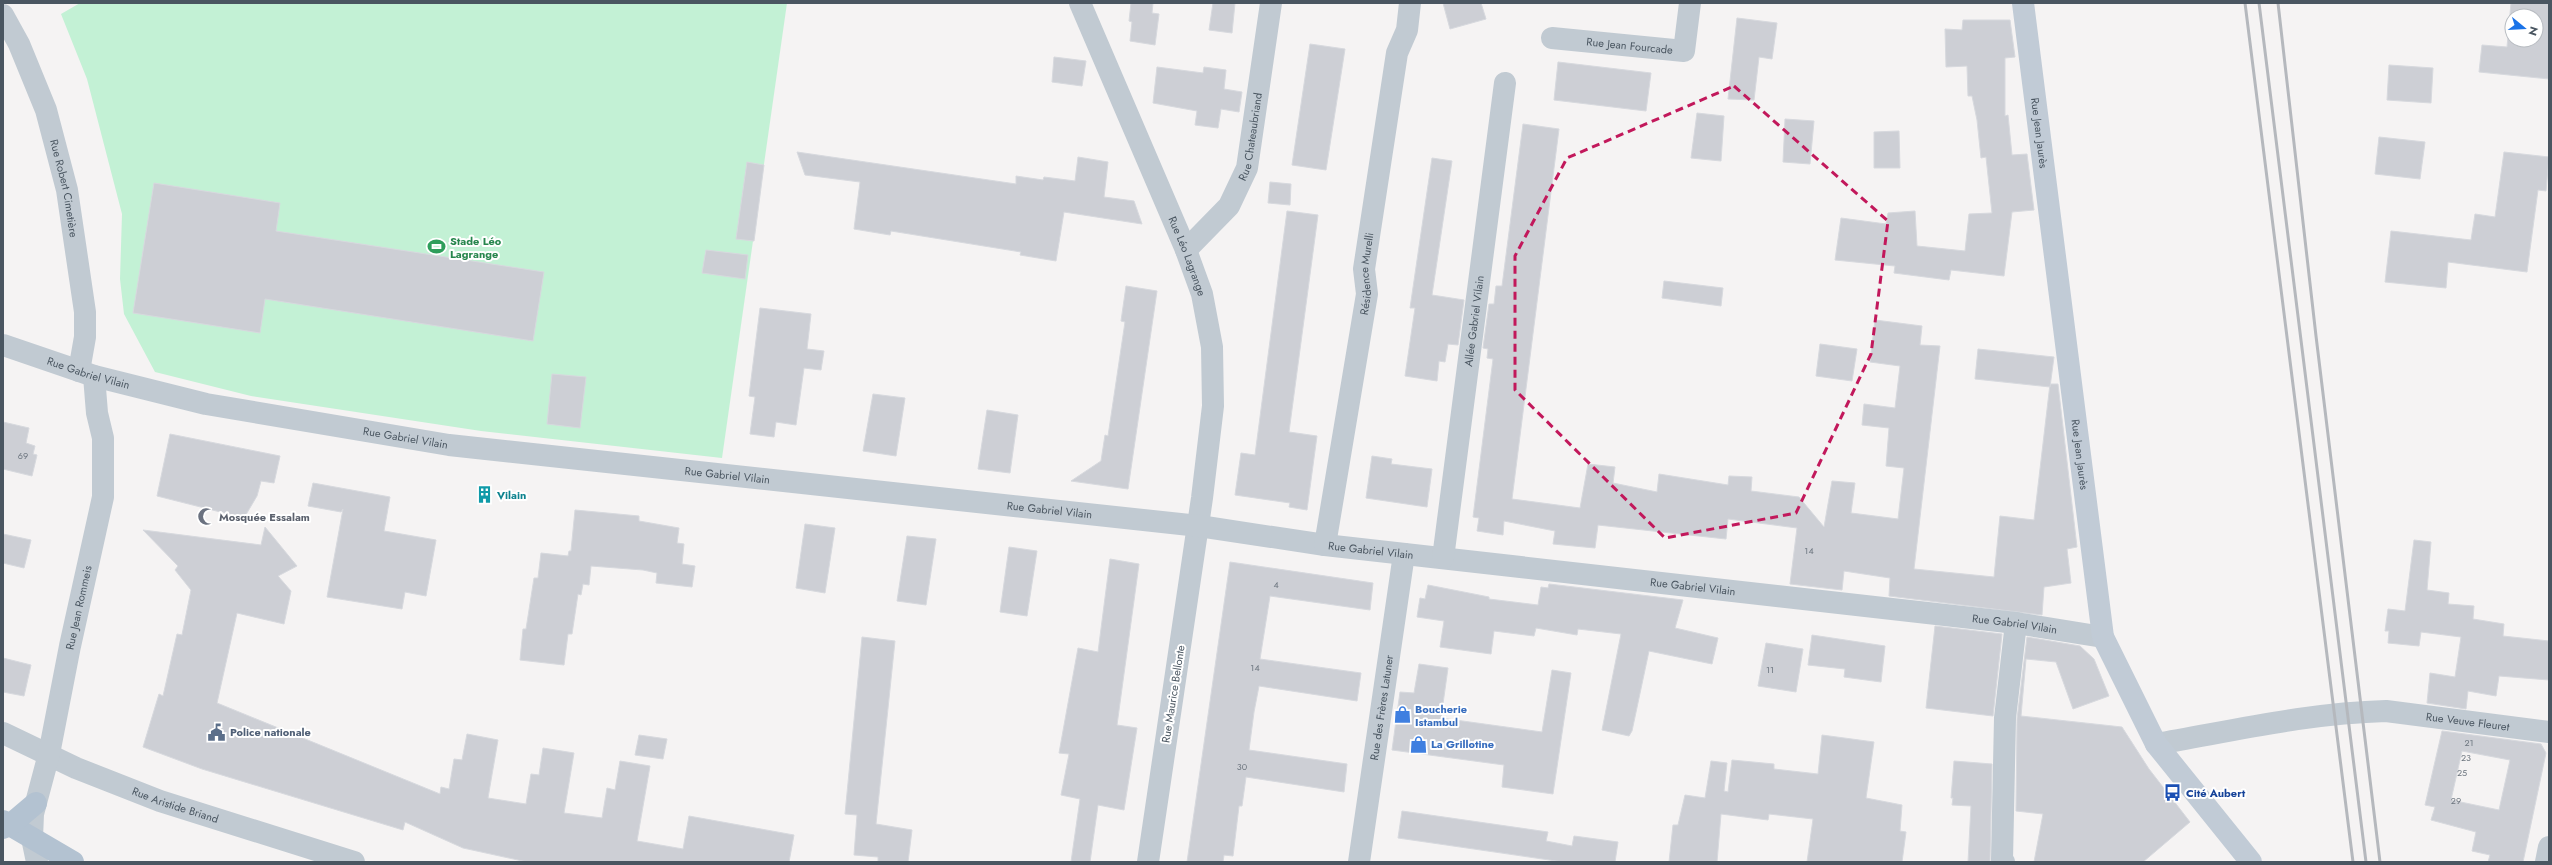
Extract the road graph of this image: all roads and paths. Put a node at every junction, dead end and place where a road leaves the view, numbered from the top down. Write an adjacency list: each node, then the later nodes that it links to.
1 (1080, 3): 9 (street, Rue Léo Lagrange)
2 (1271, 3): 9 (street, Rue Chateaubriand)
3 (1410, 3): 13 (street, Résidence Murelli)
4 (1690, 3): 7 (street, Rue Jean Fourcade)
5 (2024, 3): 17 (main road, Rue Jean Jaurès)
6 (3, 15): 11 (street, Rue Robert Cimetière)
7 (1552, 38)
8 (1505, 83): 15 (street, Allée Gabriel Vilain)
9 (1186, 250): 12 (street, Rue Léo Lagrange)
10 (3, 345): 11 (street, Rue Gabriel Vilain)
11 (86, 373): 12 (street, Rue Gabriel Vilain); 21 (street, Rue Jean Rommeis)
12 (1199, 526): 13 (street, Rue Gabriel Vilain); 29 (street, Rue Maurice Bellonte)
13 (1325, 545): 14 (street, Rue Gabriel Vilain)
14 (1404, 554): 15 (street, Rue Gabriel Vilain); 30 (street, Rue des Frères Latuner)
15 (1443, 558): 16 (street, Rue Gabriel Vilain)
16 (2016, 623): 17 (street, Rue Gabriel Vilain); 31 (street)
17 (2103, 637): 20 (main road, Rue Jean Jaurès)
18 (3, 732): 21 (street, Rue Aristide Briand)
19 (2549, 732): 20 (street, Rue Veuve Fleuret)
20 (2156, 744): 32 (main road, Rue Jean Jaurès)
21 (49, 754): 22 (street, Rue Jean Rommeis); 28 (street, Rue Aristide Briand)
22 (36, 803): 23 (main road); 24 (street, Rue Jean Rommeis)
23 (5, 825): 24 (main road)
24 (32, 838): 26 (street, Rue Jean Rommeis); 27 (main road)
25 (2549, 847): 33 (street)
26 (37, 862)
27 (73, 862)
28 (354, 862)
29 (1148, 862)
30 (1359, 862)
31 (2004, 862)
32 (2251, 862)
33 (2546, 862)

